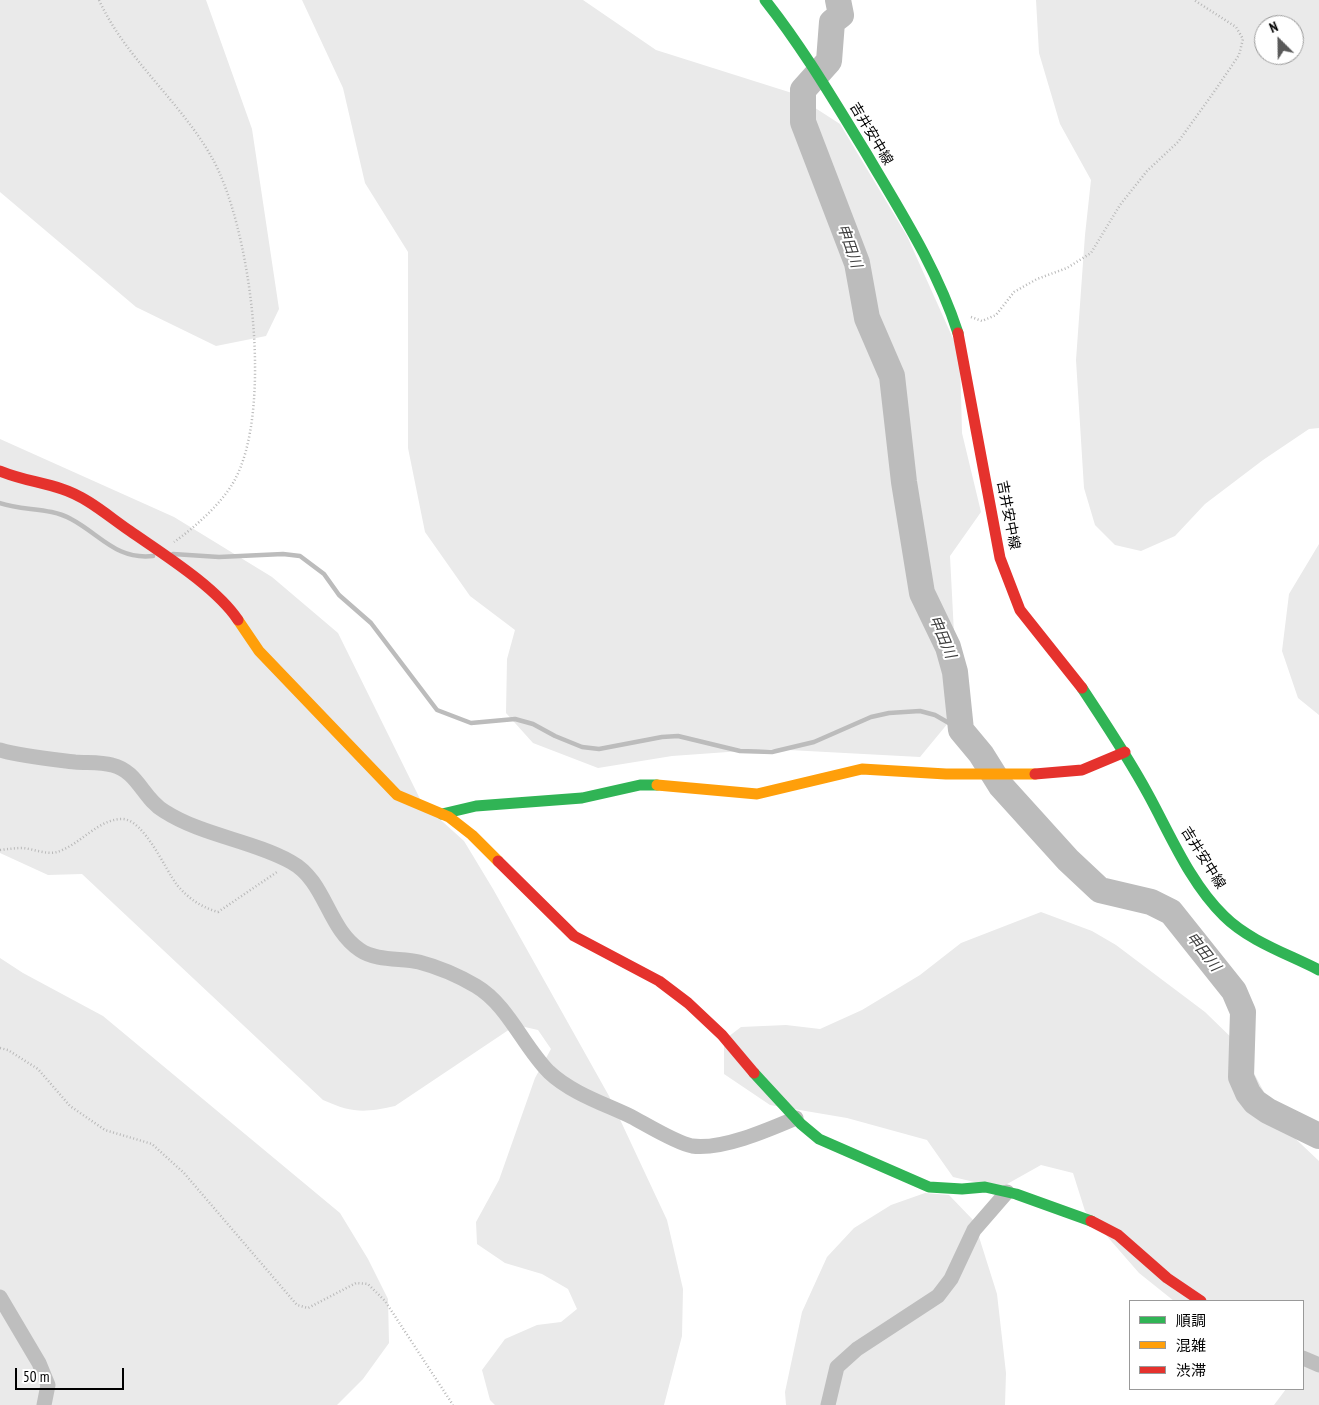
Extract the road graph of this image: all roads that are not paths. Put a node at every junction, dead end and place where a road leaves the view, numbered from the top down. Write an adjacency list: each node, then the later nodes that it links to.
1 (765, 0): 4 (street, 吉井安中線)
2 (0, 471): 5 (street)
3 (0, 750): 7 (street)
4 (1125, 752): 5 (street); 6 (street, 吉井安中線)
5 (442, 814): 7 (street)
6 (1319, 970)
7 (796, 1118): 8 (street)
8 (1007, 1192): 10 (street); 14 (street)
9 (0, 1297): 13 (street)
10 (1200, 1300)
11 (1304, 1358): 12 (street)
12 (1319, 1365)
13 (44, 1405)
14 (828, 1405)

